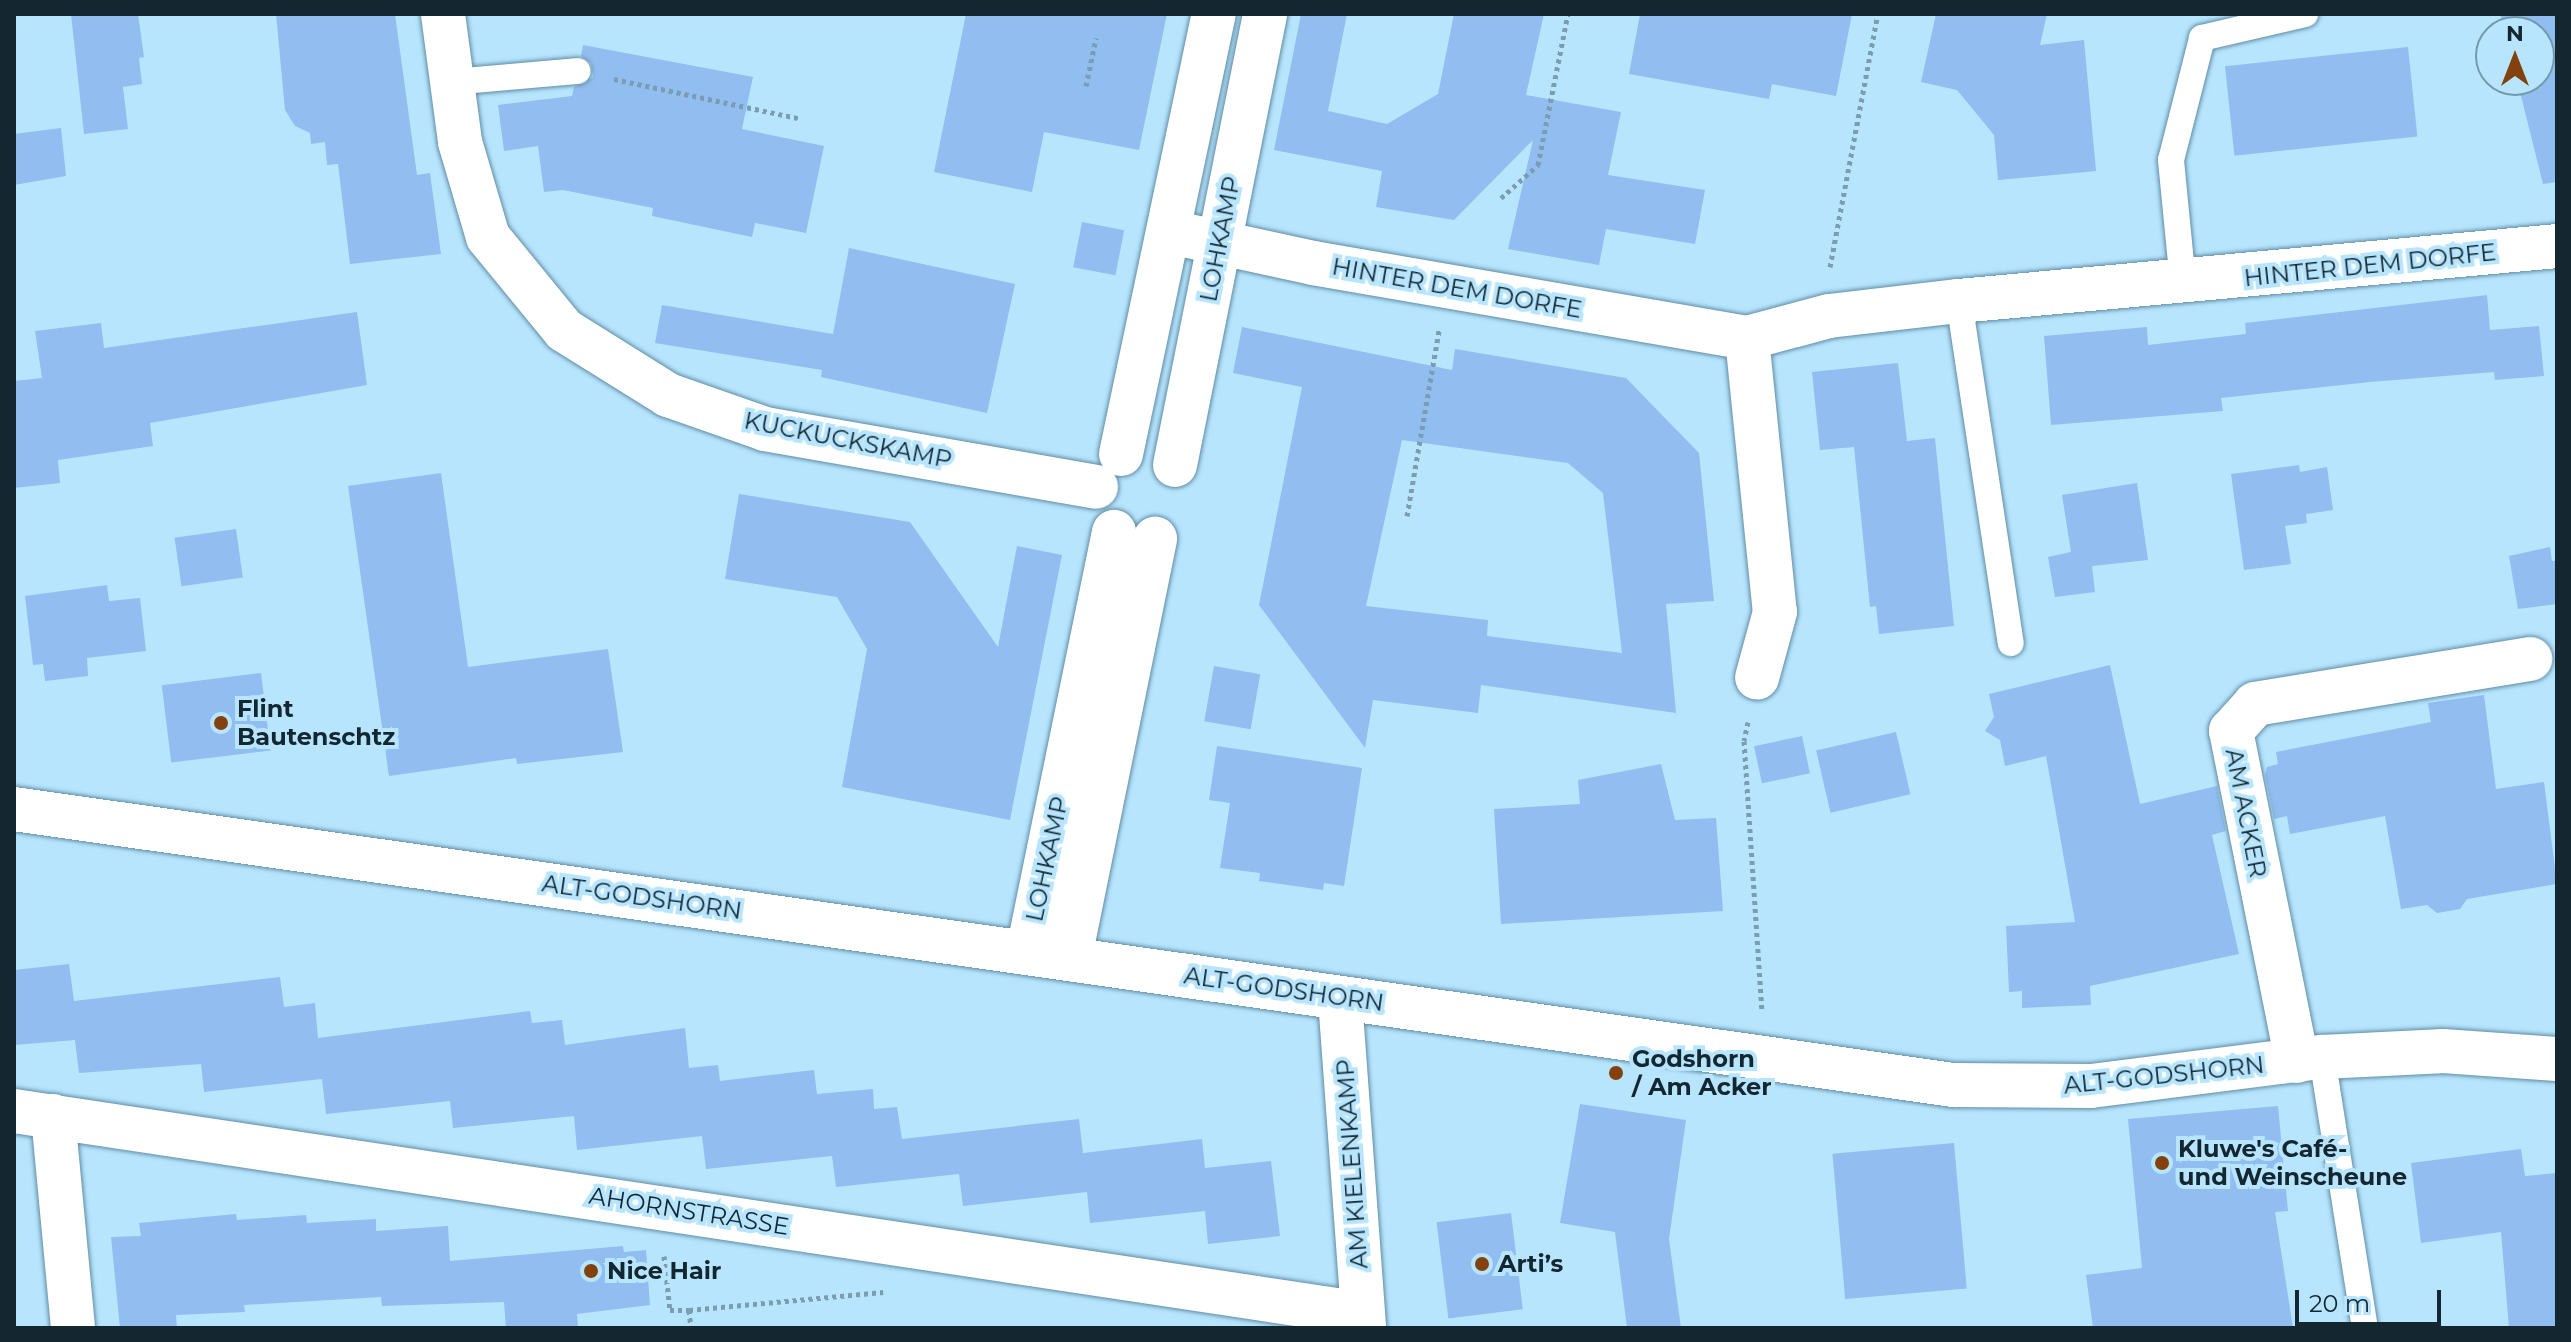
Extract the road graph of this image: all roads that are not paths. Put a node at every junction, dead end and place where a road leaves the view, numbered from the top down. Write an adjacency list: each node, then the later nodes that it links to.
1 (443, 14): 6 (street, KUCKUCKSKAMP)
2 (1214, 14): 7 (street, LOHKAMP)
3 (1265, 14): 8 (street, LOHKAMP)
4 (2305, 14): 10 (lane)
5 (578, 71): 6 (lane)
6 (452, 82): 14 (street, KUCKUCKSKAMP)
7 (1170, 232): 8 (street, HINTER DEM DORFE); 14 (street, LOHKAMP)
8 (1219, 244): 12 (street, HINTER DEM DORFE); 13 (street, LOHKAMP)
9 (2557, 246): 10 (street, HINTER DEM DORFE)
10 (2183, 283): 11 (street, HINTER DEM DORFE)
11 (1959, 301): 12 (street, HINTER DEM DORFE); 16 (lane)
12 (1747, 338): 18 (street)
13 (1175, 465): 14 (street); 15 (street, LOHKAMP)
14 (1108, 470): 15 (street, LOHKAMP)
15 (1135, 535): 20 (street, LOHKAMP); 21 (street, LOHKAMP)
16 (2011, 643)
17 (2530, 659): 23 (street, AM ACKER)
18 (1757, 678)
19 (14, 809): 20 (street, ALT-GODSHORN)
20 (1028, 951): 21 (street, ALT-GODSHORN)
21 (1070, 957): 22 (street, ALT-GODSHORN)
22 (1340, 999): 23 (street, ALT-GODSHORN); 26 (street, AM KIELENKAMP)
23 (2310, 1059): 24 (street, ALT-GODSHORN); 28 (lane)
24 (2557, 1059)
25 (34, 1114): 26 (street, AHORNSTRASSE); 27 (street)
26 (1364, 1321)
27 (73, 1328)
28 (2365, 1328)

